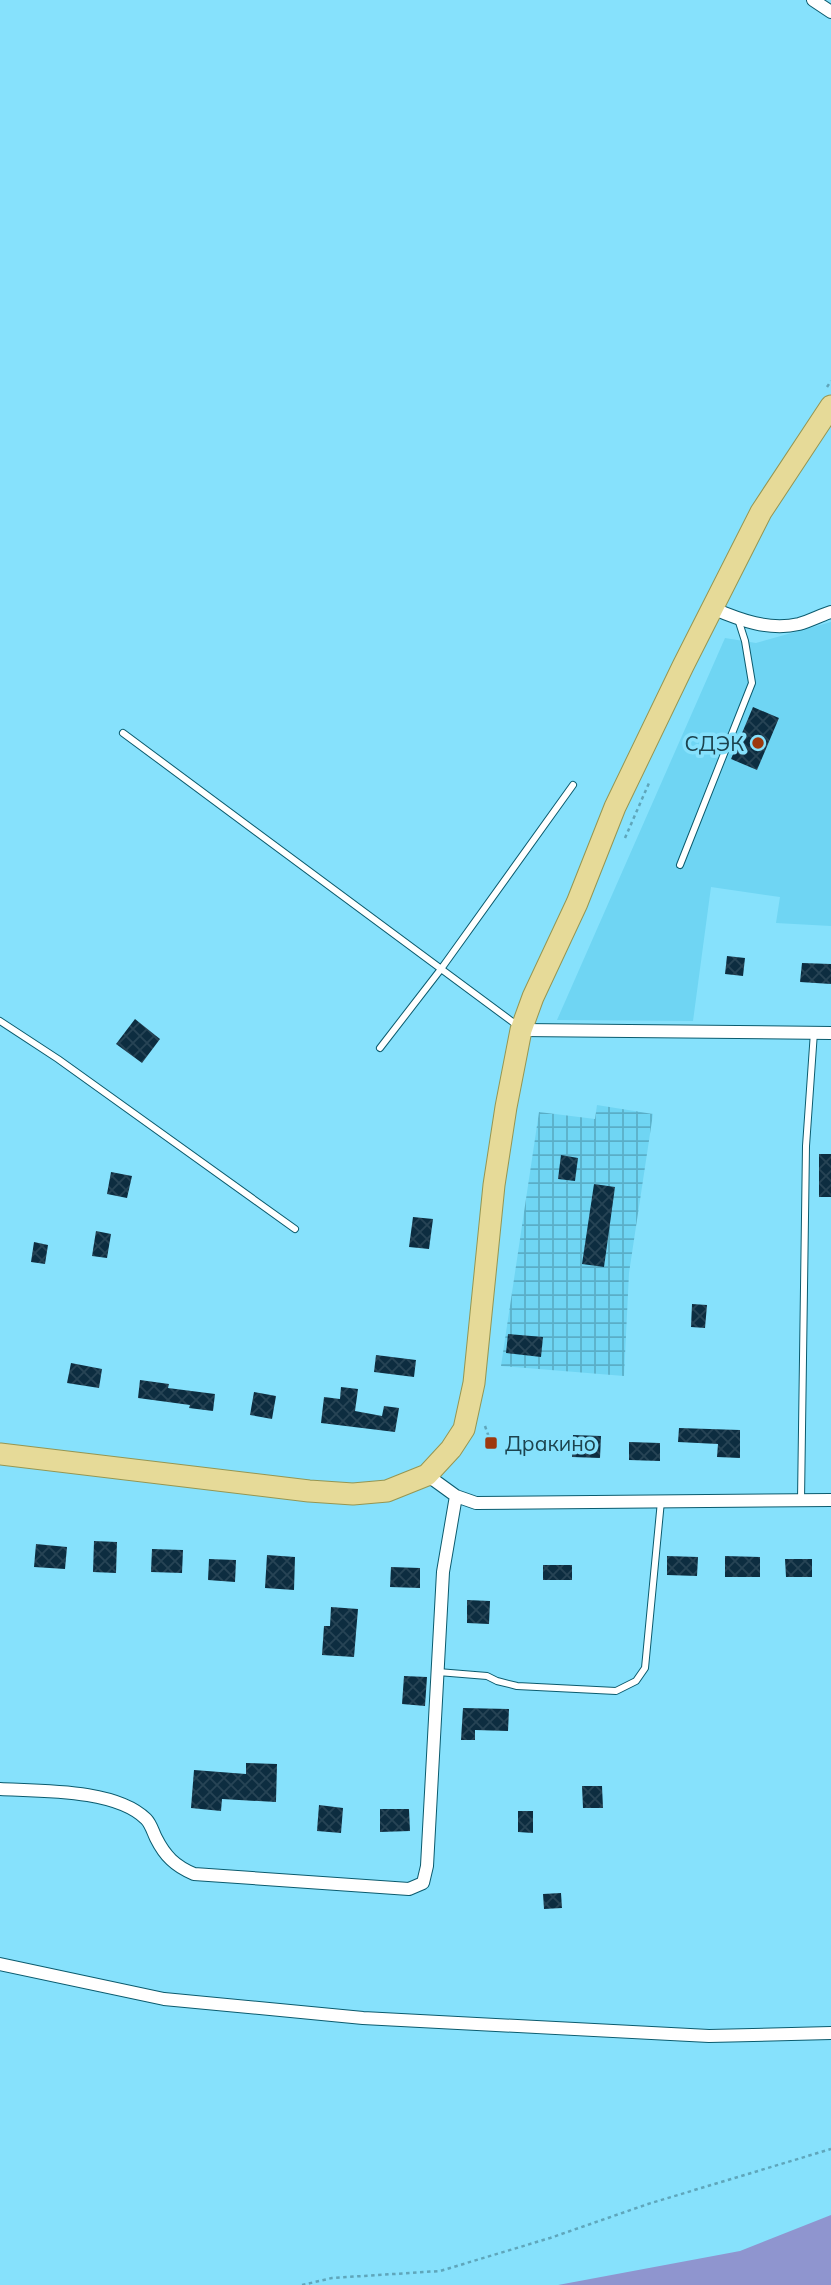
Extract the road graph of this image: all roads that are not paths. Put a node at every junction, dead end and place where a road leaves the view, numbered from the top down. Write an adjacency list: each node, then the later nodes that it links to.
1 (813, 0): 2 (street)
2 (831, 12)
3 (831, 406): 4 (main road)
4 (712, 608): 6 (street); 12 (main road)
5 (831, 611): 6 (street)
6 (738, 619): 9 (lane)
7 (123, 733): 10 (lane)
8 (573, 785): 10 (lane)
9 (680, 865)
10 (441, 969): 12 (lane); 15 (lane)
11 (0, 1021): 16 (lane)
12 (522, 1030): 13 (street); 18 (main road)
13 (814, 1032): 14 (street); 20 (lane)
14 (831, 1032)
15 (380, 1048)
16 (295, 1229)
17 (0, 1454): 18 (main road)
18 (427, 1475): 19 (street)
19 (456, 1496): 22 (street); 23 (street)
20 (801, 1500): 21 (street); 22 (street)
21 (831, 1500)
22 (661, 1501): 23 (lane)
23 (438, 1672): 24 (street)
24 (0, 1789)
25 (0, 1965): 26 (street)
26 (831, 2033)

